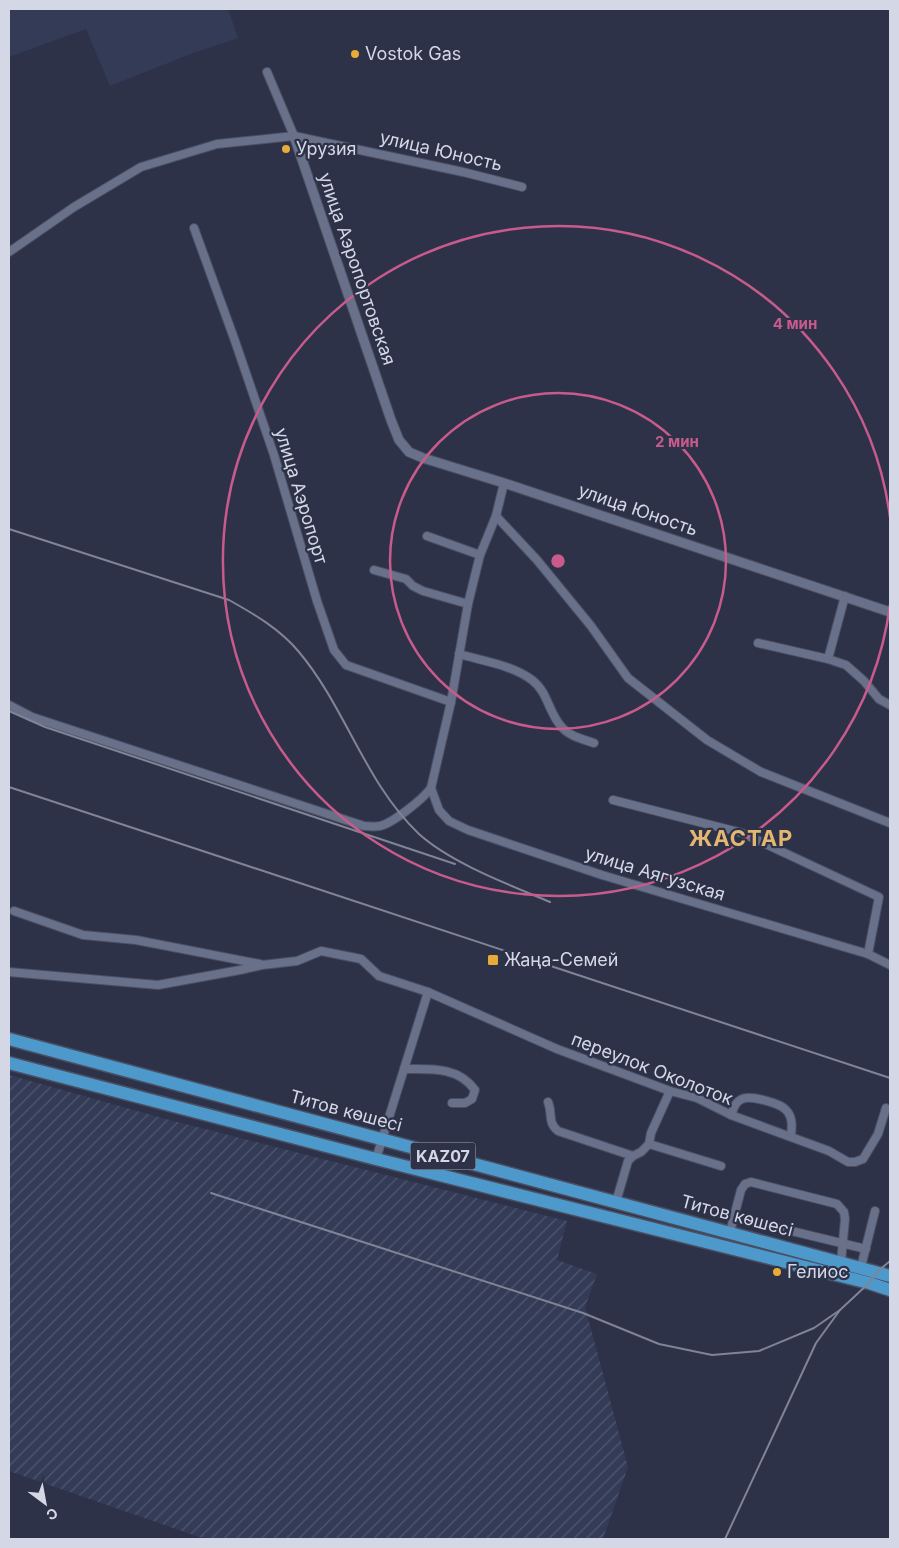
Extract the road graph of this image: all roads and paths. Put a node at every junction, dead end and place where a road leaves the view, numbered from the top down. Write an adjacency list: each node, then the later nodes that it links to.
1 (267, 72): 2 (street, улица Аэропортовская)
2 (294, 136): 3 (street, улица Юность); 5 (street, улица Юность); 6 (street, улица Аэропортовская)
3 (522, 187)
4 (194, 228): 18 (street, улица Аэропорт)
5 (9, 252)
6 (392, 420): 7 (street, улица Юность)
7 (504, 482): 8 (street); 12 (street, улица Юность)
8 (496, 516): 10 (street); 24 (street)
9 (427, 536): 10 (street)
10 (480, 555): 13 (street)
11 (374, 570): 13 (street)
12 (845, 596): 14 (street, улица Юность); 17 (street)
13 (468, 604): 16 (street)
14 (890, 612)
15 (758, 643): 17 (street)
16 (459, 654): 18 (street); 21 (street)
17 (828, 659): 20 (street)
18 (451, 702): 22 (street)
19 (9, 705): 22 (street)
20 (890, 705)
21 (594, 744)
22 (431, 788): 26 (street, улица Аягузская)
23 (614, 800): 26 (street)
24 (890, 823)
25 (14, 911): 27 (street)
26 (868, 954): 28 (street, улица Аягузская)
27 (262, 964): 29 (street); 30 (street, переулок Околоток)
28 (890, 965)
29 (9, 972)
30 (428, 992): 33 (street); 34 (street, переулок Околоток)
31 (9, 1039): 40 (highway, Титов көшесі / KAZ07)
32 (9, 1063): 43 (highway, Титов көшесі / KAZ07)
33 (404, 1068): 36 (street); 40 (street)
34 (670, 1091): 38 (street, переулок Околоток); 41 (street)
35 (548, 1102): 42 (street)
36 (452, 1103)
37 (886, 1108): 39 (street, переулок Околоток)
38 (731, 1115): 39 (street, переулок Околоток); 39 (street)
39 (791, 1136)
40 (382, 1139): 43 (street); 45 (highway, Титов көшесі / KAZ07)
41 (649, 1144): 42 (street); 44 (street)
42 (633, 1156): 45 (street)
43 (376, 1159): 54 (highway, Титов көшесі / KAZ07)
44 (721, 1166)
45 (616, 1202): 48 (highway, Титов көшесі / KAZ07)
46 (875, 1211): 50 (street)
47 (734, 1217): 48 (street); 49 (street); 49 (street)
48 (730, 1232): 51 (highway, Титов көшесі / KAZ07)
49 (842, 1243): 50 (street); 51 (street)
50 (866, 1249): 52 (street)
51 (841, 1262): 52 (highway, Титов көшесі / KAZ07)
52 (861, 1267): 53 (highway, Титов көшесі / KAZ07)
53 (890, 1276)
54 (890, 1290)

